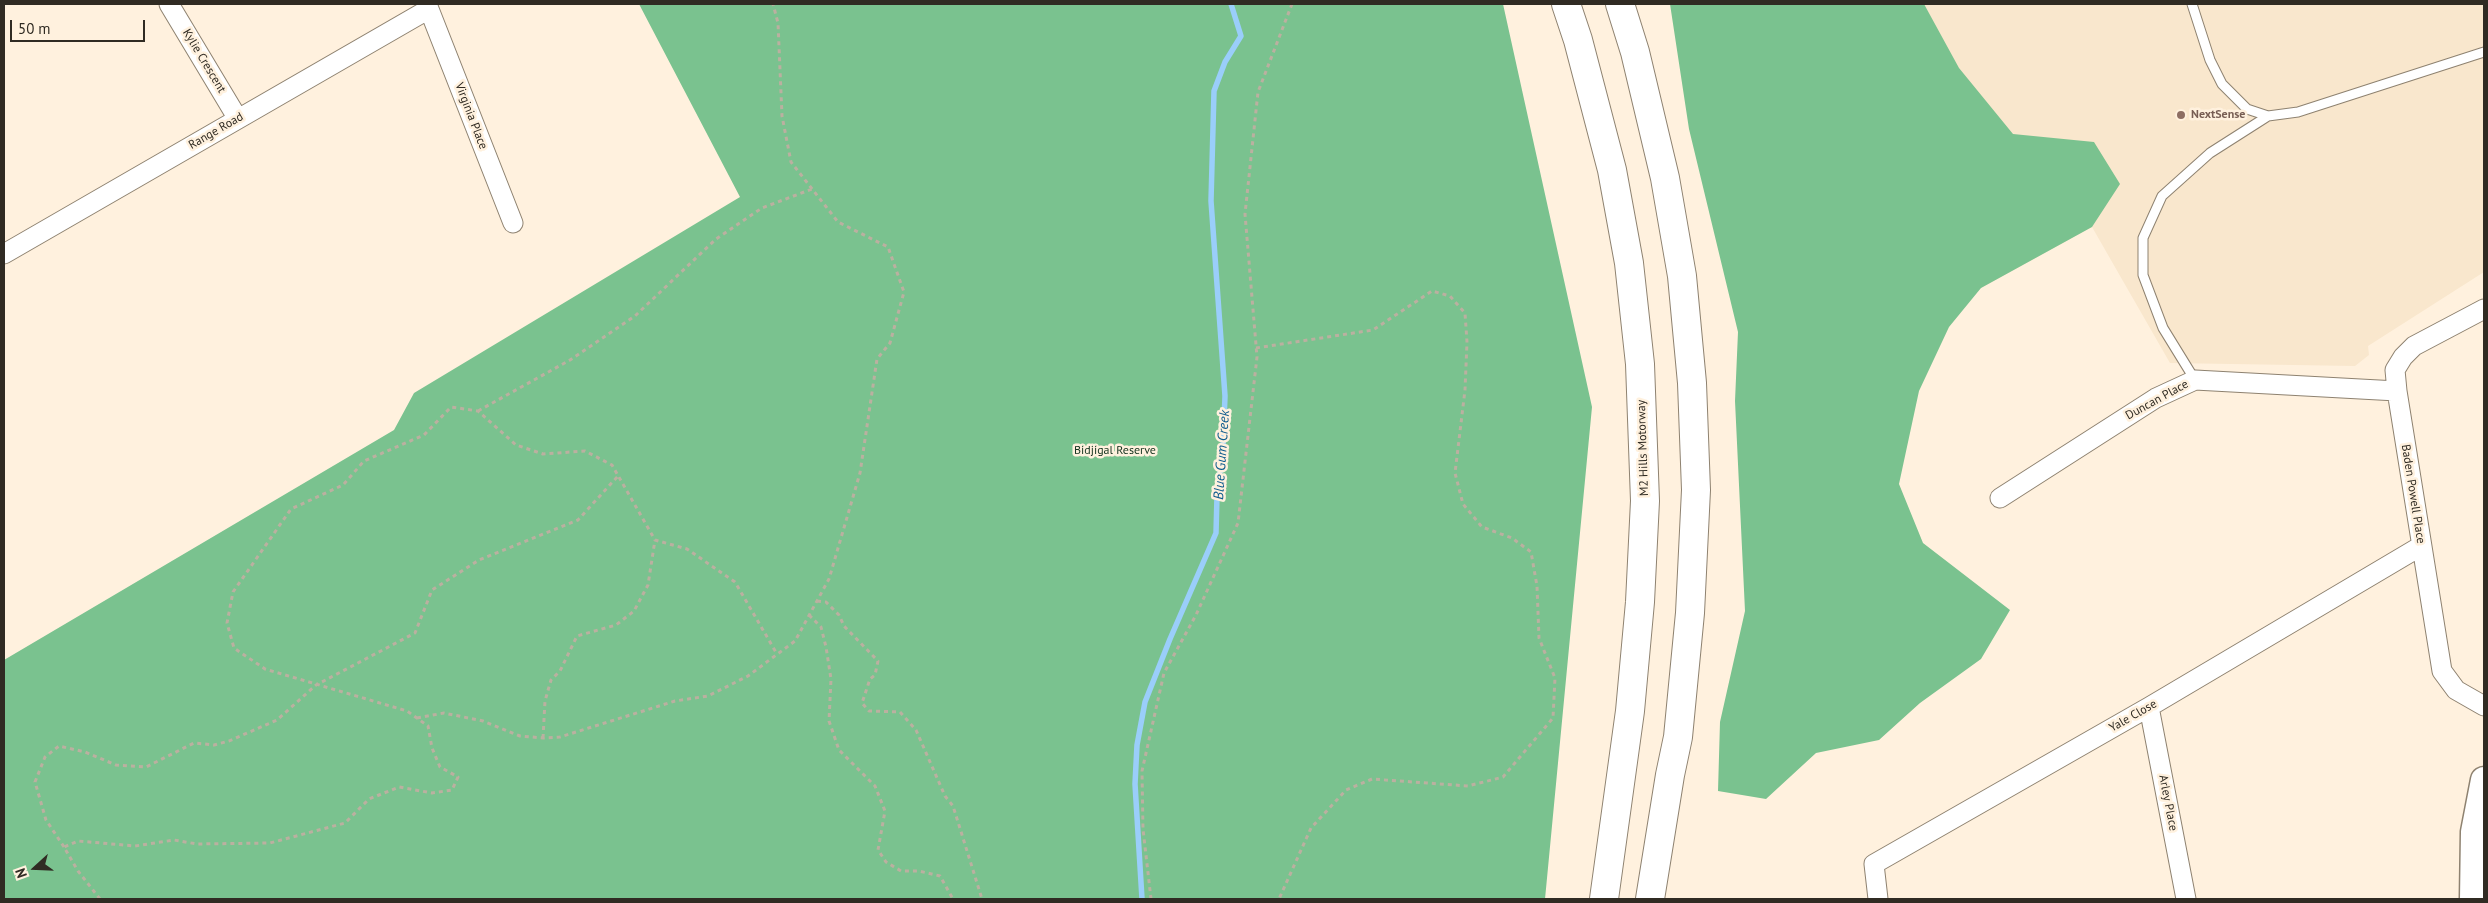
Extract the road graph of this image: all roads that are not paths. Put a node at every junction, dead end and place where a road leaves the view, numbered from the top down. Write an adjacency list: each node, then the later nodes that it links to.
1 (169, 4): 8 (street, Kylie Crescent)
2 (1566, 4): 19 (highway, M2 Hills Motorway)
3 (1620, 4): 20 (highway)
4 (2192, 4): 7 (lane)
5 (428, 6): 8 (street, Range Road); 9 (street, Virginia Place)
6 (2484, 52): 7 (lane)
7 (2268, 116): 12 (lane)
8 (238, 119): 10 (street, Range Road)
9 (513, 223)
10 (4, 254)
11 (2484, 310): 13 (street, Baden Powell Place)
12 (2195, 380): 13 (street, Duncan Place); 14 (street, Duncan Place)
13 (2397, 391): 15 (street, Baden Powell Place)
14 (2000, 498)
15 (2421, 546): 16 (street, Baden Powell Place); 17 (street, Yale Close)
16 (2484, 706)
17 (2149, 707): 21 (street, Yale Close); 22 (street, Arley Place)
18 (2484, 780): 23 (main road)
19 (1606, 888)
20 (1651, 892)
21 (1878, 899)
22 (2186, 899)
23 (2473, 899)

